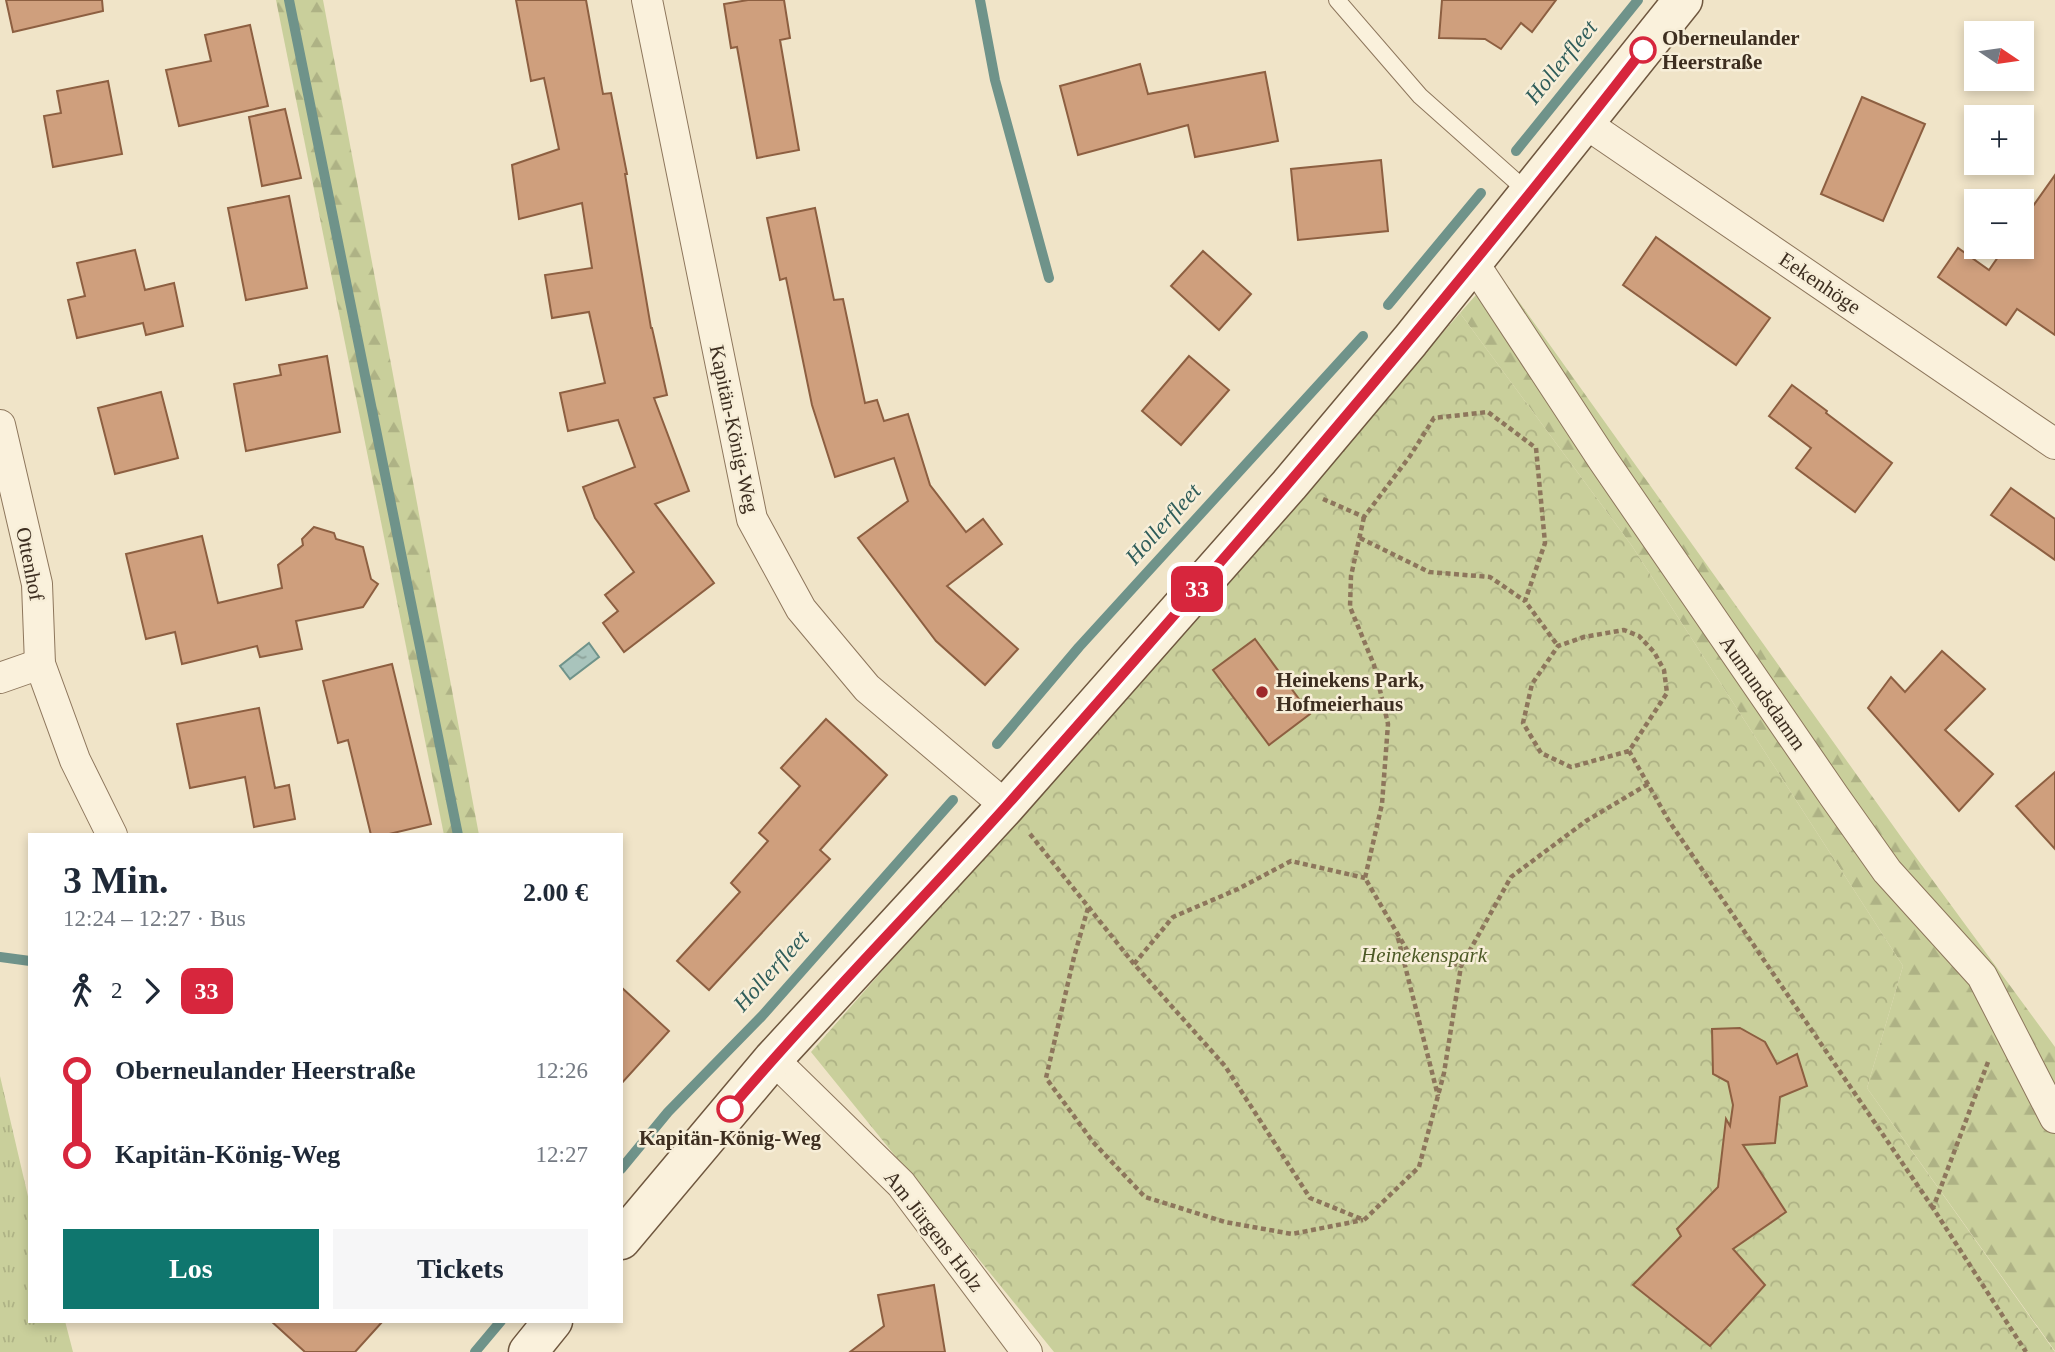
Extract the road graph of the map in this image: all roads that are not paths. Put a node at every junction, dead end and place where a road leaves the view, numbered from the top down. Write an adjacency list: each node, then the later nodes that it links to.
1 (647, 0): 11 (street, Kapitän-König-Weg)
2 (1337, 0): 5 (lane)
3 (1683, 0): 4 (street)
4 (1585, 123): 5 (street); 8 (street, Eekenhöge)
5 (1529, 193): 6 (street)
6 (1473, 262): 11 (street); 14 (street, Aumundsdamm)
7 (0, 425): 9 (street, Ottenhof)
8 (2055, 444)
9 (40, 664): 10 (street); 12 (street, Ottenhof)
10 (0, 678)
11 (1006, 806): 13 (street)
12 (110, 833)
13 (772, 1059): 15 (street); 16 (street, Am Jürgens Holz)
14 (2055, 1118)
15 (623, 1238)
16 (1027, 1352)

